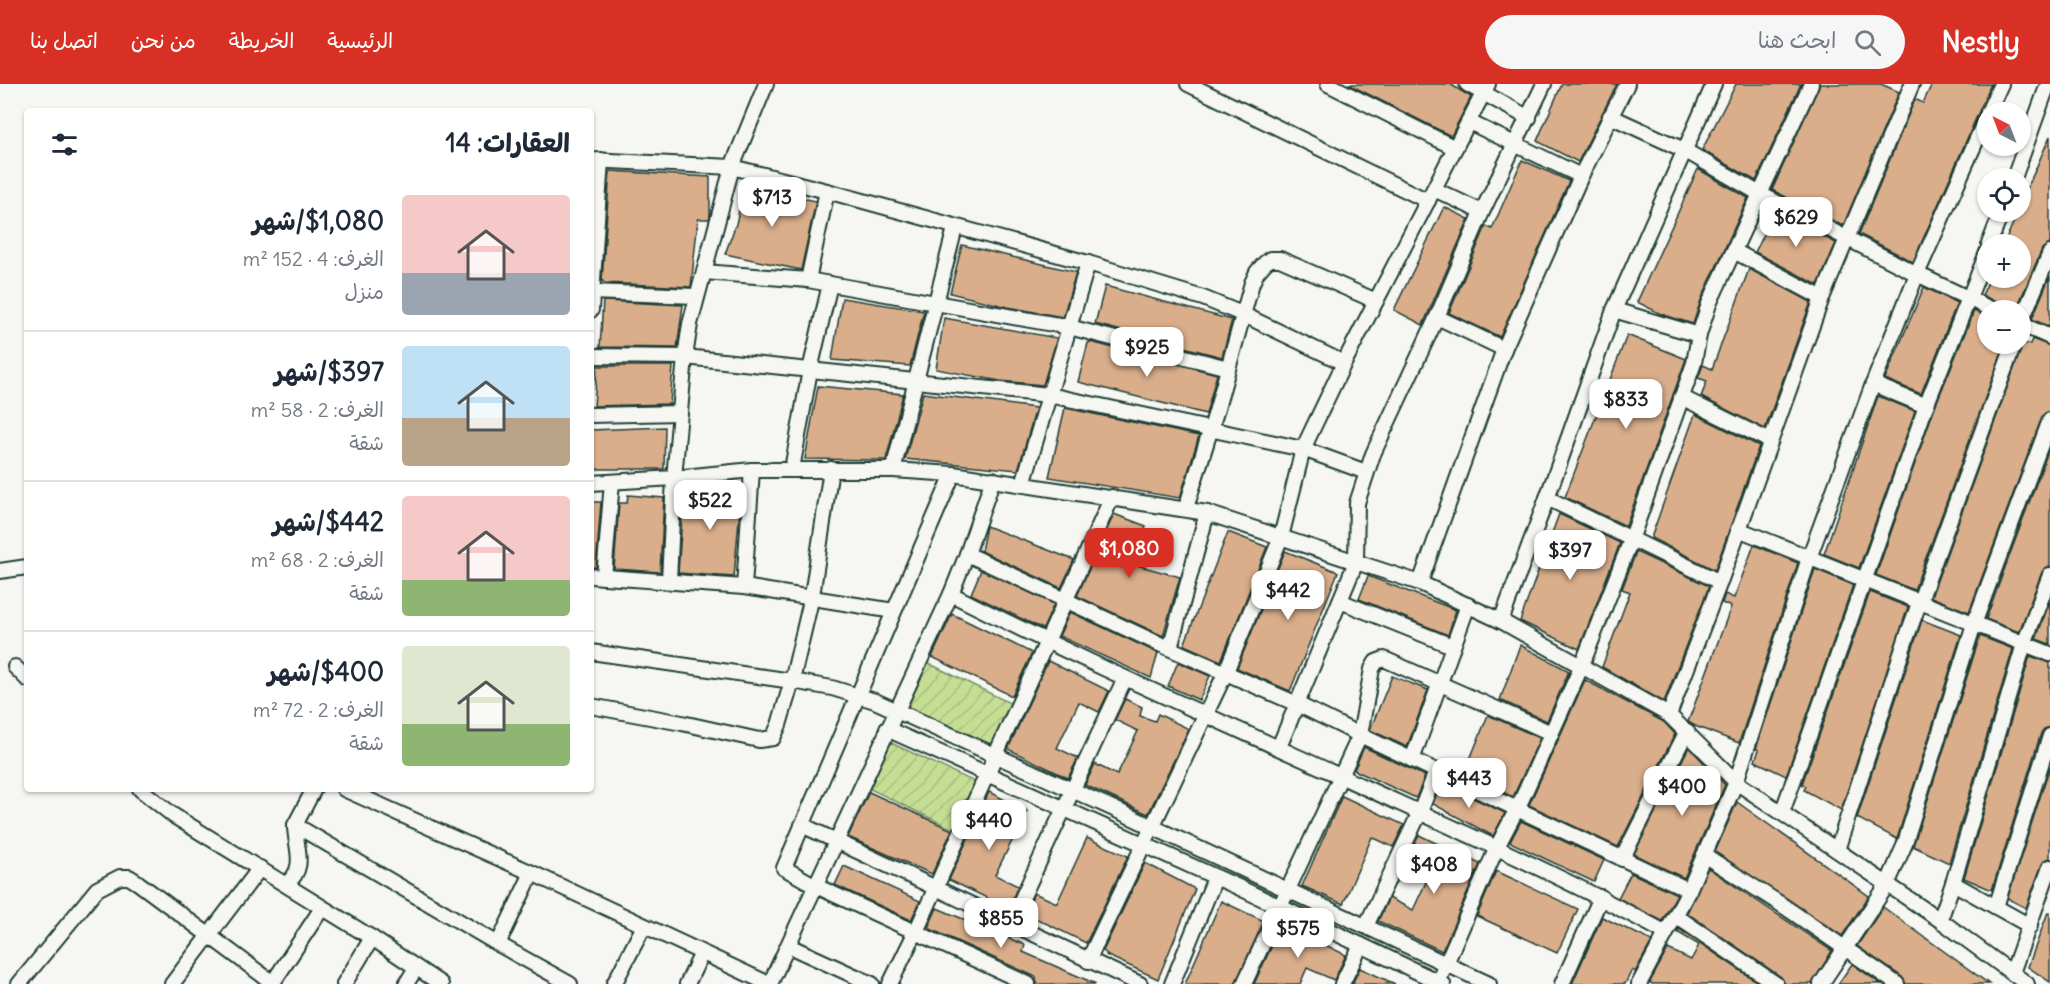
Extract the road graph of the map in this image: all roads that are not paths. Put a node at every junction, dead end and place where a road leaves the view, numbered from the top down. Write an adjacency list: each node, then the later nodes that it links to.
1 (766, 84): 22 (street)
2 (1188, 84): 27 (street)
3 (1328, 84): 19 (street)
4 (1467, 84): 12 (street)
5 (1544, 84): 15 (street)
6 (1627, 84): 14 (street)
7 (1714, 84): 20 (street)
8 (1811, 84): 26 (street)
9 (2001, 84): 13 (street)
10 (2048, 84): 23 (street)
11 (1907, 86): 31 (street)
12 (1486, 89): 15 (street); 16 (street)
13 (1993, 102)
14 (1610, 116): 20 (street); 24 (street)
15 (1529, 118): 18 (street)
16 (1469, 122): 18 (street); 19 (street)
17 (1977, 138): 36 (street)
18 (1514, 145): 24 (street); 28 (street)
19 (1455, 148): 27 (street)
20 (1684, 150): 26 (street); 48 (street)
21 (596, 160): 22 (street); 29 (street)
22 (732, 167): 25 (street); 35 (street)
23 (2018, 168)
24 (1581, 176): 55 (street)
25 (827, 191): 30 (street); 37 (street)
26 (1760, 194): 31 (street); 32 (street)
27 (1431, 195): 28 (street); 45 (street)
28 (1482, 212): 50 (street)
29 (594, 226)
30 (955, 228): 34 (street); 47 (street)
31 (1847, 239): 36 (street); 42 (street)
32 (1734, 251): 42 (street); 53 (street)
33 (2050, 254): 44 (street)
34 (1088, 263): 49 (street); 51 (street)
35 (704, 272): 37 (street); 41 (street)
36 (1917, 274): 43 (street); 63 (street)
37 (808, 280): 39 (street)
38 (1977, 280): 43 (street)
39 (830, 284): 47 (street); 61 (street)
40 (594, 292): 41 (street)
41 (696, 296): 58 (street)
42 (1822, 298): 71 (street)
43 (1970, 299): 46 (street); 66 (street)
44 (2031, 300)
45 (1376, 301): 49 (street); 59 (street)
46 (1977, 302)
47 (936, 303): 51 (street); 62 (street)
48 (1614, 310): 53 (street); 85 (street)
49 (1242, 314): 59 (street); 60 (street)
50 (1437, 317): 55 (street); 77 (street)
51 (1069, 327): 60 (street); 64 (street)
52 (2031, 328): 54 (street)
53 (1699, 334): 65 (street)
54 (2050, 337)
55 (1504, 349): 101 (street)
56 (2010, 354): 107 (street)
57 (594, 356): 58 (street)
58 (685, 357): 61 (street); 67 (street)
59 (1344, 363): 72 (street)
60 (1228, 368): 70 (street)
61 (810, 370): 62 (street); 73 (street)
62 (915, 380): 64 (street); 76 (street)
63 (1873, 384): 66 (street); 92 (street)
64 (1049, 394): 70 (street); 83 (street)
65 (1680, 398): 71 (street); 90 (street)
66 (1926, 406): 98 (street)
67 (680, 413): 68 (street); 79 (street)
68 (594, 416)
69 (2050, 420): 111 (street)
70 (1210, 428): 72 (street); 86 (street)
71 (1770, 441): 88 (street)
72 (1303, 449): 77 (street); 89 (street)
73 (792, 469): 74 (street); 75 (street)
74 (831, 469): 76 (street); 104 (street)
75 (752, 470): 79 (street); 102 (street)
76 (893, 470): 78 (street)
77 (1366, 472): 93 (street)
78 (953, 474): 80 (street); 109 (street)
79 (674, 478): 81 (street); 99 (street)
80 (993, 479): 83 (street); 91 (street)
81 (612, 482): 82 (street); 97 (street)
82 (594, 483)
83 (1023, 484): 84 (street)
84 (1112, 497): 86 (street); 105 (street)
85 (1547, 498): 90 (street); 110 (street)
86 (1186, 508): 87 (street)
87 (1207, 513): 89 (street); 115 (street)
88 (1738, 529): 92 (street); 100 (street)
89 (1281, 537): 93 (street); 120 (street)
90 (1631, 540): 100 (street); 118 (street)
91 (967, 554): 103 (street); 105 (street)
92 (1809, 558): 98 (street); 142 (street)
93 (1356, 562): 101 (street); 106 (street)
94 (24, 568): 95 (street)
95 (0, 572)
96 (2050, 575): 113 (street)
97 (598, 577): 99 (street)
98 (1865, 580): 107 (street); 150 (street)
99 (669, 581): 102 (street)
100 (1720, 582): 130 (street)
101 (1420, 583): 108 (street)
102 (744, 587): 104 (street)
103 (951, 594): 112 (street); 128 (street)
104 (812, 596): 109 (street); 123 (street)
105 (1066, 600): 112 (street); 115 (street)
106 (1340, 601): 114 (street); 126 (street)
107 (1920, 602): 111 (street); 157 (street)
108 (1468, 605): 110 (street); 114 (street)
109 (894, 611): 125 (street)
110 (1501, 621): 118 (street)
111 (1974, 624): 113 (street); 166 (street)
112 (1047, 643): 122 (street); 137 (street)
113 (2024, 644): 117 (street); 164 (street)
114 (1452, 646): 124 (street)
115 (1170, 648): 120 (street)
116 (594, 652): 123 (street)
117 (2050, 654)
118 (1582, 665): 130 (street); 133 (street)
119 (15, 667): 121 (street)
120 (1225, 674): 126 (street); 129 (street)
121 (24, 676)
122 (1125, 678): 129 (street); 143 (street)
123 (792, 681): 125 (street); 127 (street)
124 (1439, 685): 133 (street); 134 (street); 138 (street)
125 (858, 695): 128 (street); 152 (street)
126 (1297, 704): 134 (street); 136 (street)
127 (594, 707)
128 (897, 711): 131 (street); 137 (street)
129 (1206, 714): 136 (street); 153 (street)
130 (1669, 715): 132 (street)
131 (887, 729): 140 (street); 154 (street)
132 (1687, 731): 142 (street); 159 (street)
133 (1551, 733): 148 (street)
134 (1360, 735): 138 (street); 141 (street)
135 (2050, 736): 174 (street)
136 (1279, 747): 141 (street)
137 (996, 755): 140 (street); 143 (street)
138 (1412, 760): 139 (street)
139 (1436, 772): 148 (street); 149 (street)
140 (987, 775): 147 (street); 168 (street)
141 (1341, 777): 149 (street); 169 (street)
142 (1736, 782): 150 (street); 158 (street)
143 (1072, 791): 147 (street); 153 (street)
144 (144, 792): 161 (street)
145 (312, 792): 151 (street)
146 (351, 792): 162 (street)
147 (1064, 808): 155 (street); 178 (street)
148 (1516, 810): 156 (street); 159 (street)
149 (1420, 812): 156 (street); 180 (street)
150 (1782, 813): 157 (street)
151 (295, 825): 165 (street); 186 (street)
152 (802, 825): 154 (street); 167 (street)
153 (1152, 828): 155 (street); 169 (street)
154 (837, 842): 167 (street); 168 (street)
155 (1143, 844): 163 (street); 191 (street)
156 (1497, 847): 172 (street); 192 (street)
157 (1837, 850): 166 (street)
158 (1704, 855): 170 (street); 189 (street)
159 (1622, 859): 170 (street)
160 (2050, 867): 171 (street)
161 (260, 868): 165 (street); 184 (street)
162 (532, 873): 179 (street); 186 (street)
163 (1215, 878): 173 (street); 211 (street)
164 (1953, 884): 174 (street); 177 (street)
165 (286, 885): 175 (street)
166 (1887, 885): 177 (street); 189 (street)
167 (816, 886): 182 (street); 187 (street)
168 (935, 889): 178 (street); 182 (street)
169 (1288, 890): 173 (street); 180 (street)
170 (1689, 890): 176 (street)
171 (2046, 892): 181 (street)
172 (1601, 897): 183 (street); 215 (street)
173 (1280, 907): 188 (street); 212 (street)
174 (1995, 907): 181 (street)
175 (322, 908): 185 (street); 195 (street)
176 (1676, 916): 183 (street); 216 (street)
177 (1940, 920): 194 (street)
178 (1010, 924): 191 (street)
179 (644, 926): 190 (street); 204 (street)
180 (1366, 926): 192 (street)
181 (2030, 926): 194 (street)
182 (916, 931): 208 (street); 209 (street)
183 (1666, 933): 197 (street)
184 (210, 934): 195 (street); 198 (street); 199 (street)
185 (372, 938): 193 (street); 200 (street)
186 (498, 944): 203 (street)
187 (789, 945): 206 (street); 207 (street)
188 (1361, 945): 196 (street); 213 (street)
189 (1845, 948): 217 (street); 218 (street)
190 (702, 953): 205 (street); 206 (street)
191 (1088, 961): 210 (street)
192 (1447, 963): 196 (street); 214 (street)
193 (416, 968): 201 (street); 202 (street)
194 (2012, 973): 219 (street)
195 (272, 983)
196 (1441, 983)
197 (1642, 983)
198 (19, 984)
199 (172, 984)
200 (344, 984)
201 (406, 984)
202 (441, 984)
203 (570, 984)
204 (614, 984)
205 (687, 984)
206 (770, 984)
207 (872, 984)
208 (890, 984)
209 (1028, 984)
210 (1140, 984)
211 (1172, 984)
212 (1244, 984)
213 (1342, 984)
214 (1489, 984)
215 (1562, 984)
216 (1776, 984)
217 (1821, 984)
218 (1897, 984)
219 (2027, 984)

